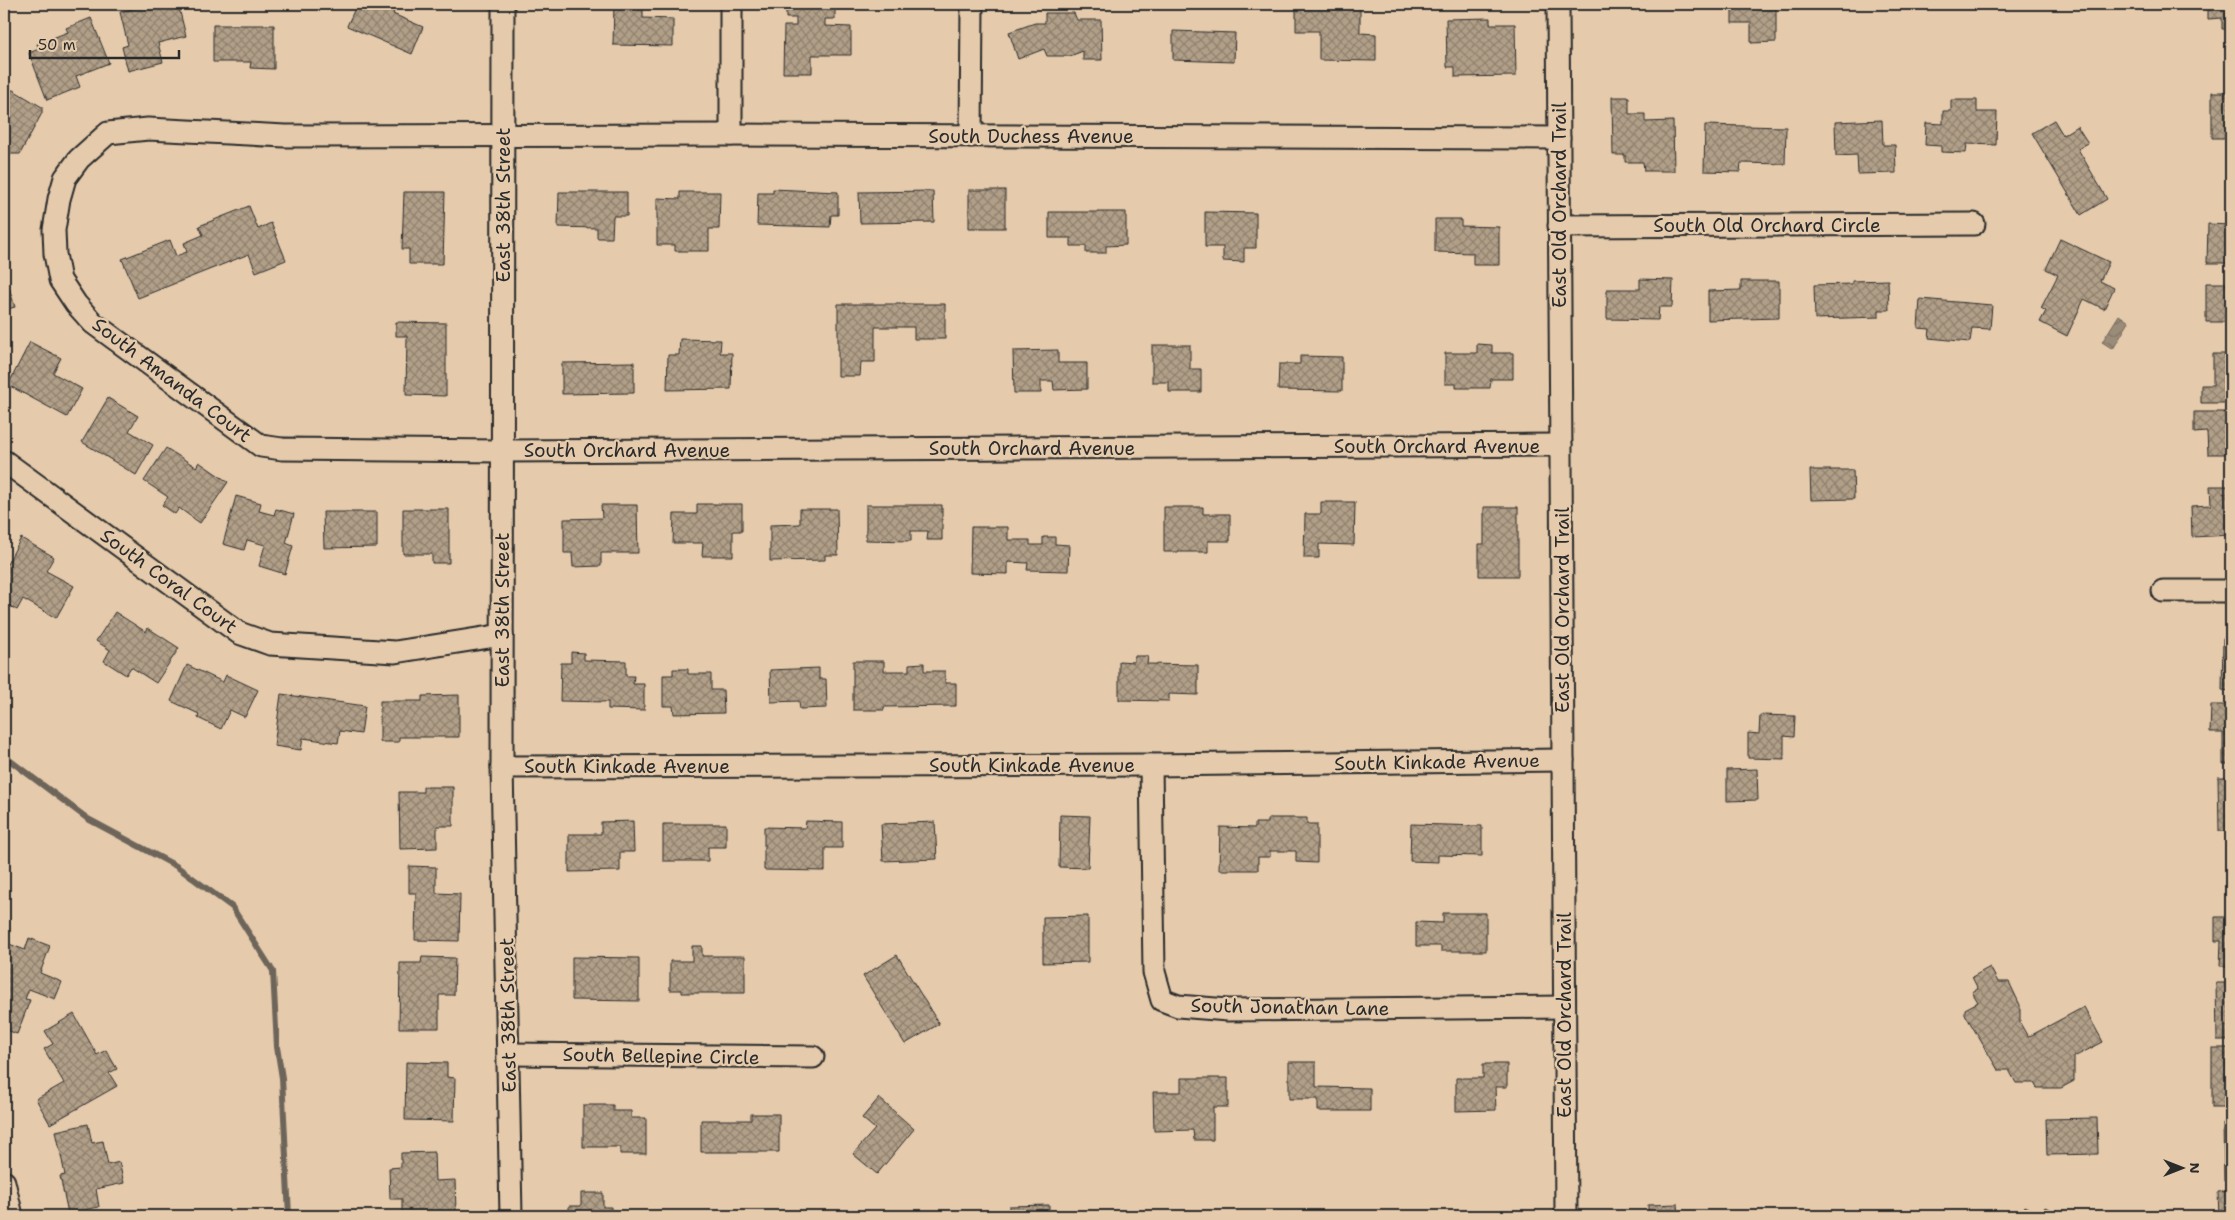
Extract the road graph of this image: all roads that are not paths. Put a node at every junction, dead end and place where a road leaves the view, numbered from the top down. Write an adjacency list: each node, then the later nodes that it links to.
1 (503, 4): 5 (street, East 38th Street)
2 (732, 4): 6 (street)
3 (972, 4): 7 (street)
4 (1558, 4): 8 (street, East Old Orchard Trail)
5 (503, 135): 6 (street, South Duchess Avenue); 12 (street, East 38th Street); 12 (street, South Amanda Court)
6 (731, 135): 7 (street, South Duchess Avenue)
7 (971, 136): 8 (street, South Duchess Avenue)
8 (1559, 138): 10 (street, East Old Orchard Trail)
9 (1974, 224): 10 (street, South Old Orchard Circle)
10 (1559, 226): 11 (street, East Old Orchard Trail)
11 (1561, 445): 12 (street, South Orchard Avenue); 17 (street, East Old Orchard Trail)
12 (502, 450): 16 (street, East 38th Street)
13 (4, 461): 16 (street, South Coral Court)
14 (2163, 591): 15 (street)
15 (2231, 591)
16 (502, 635): 19 (street, East 38th Street)
17 (1563, 760): 18 (street, South Kinkade Avenue); 20 (street, East Old Orchard Trail)
18 (1151, 765): 19 (street, South Kinkade Avenue); 20 (street, South Jonathan Lane)
19 (502, 767): 21 (street, East 38th Street)
20 (1564, 1008): 26 (street, East Old Orchard Trail)
21 (509, 1054): 22 (street, South Bellepine Circle); 25 (street, East 38th Street)
22 (813, 1057)
23 (4, 1182): 24 (street)
24 (12, 1216)
25 (511, 1216)
26 (1566, 1216)

